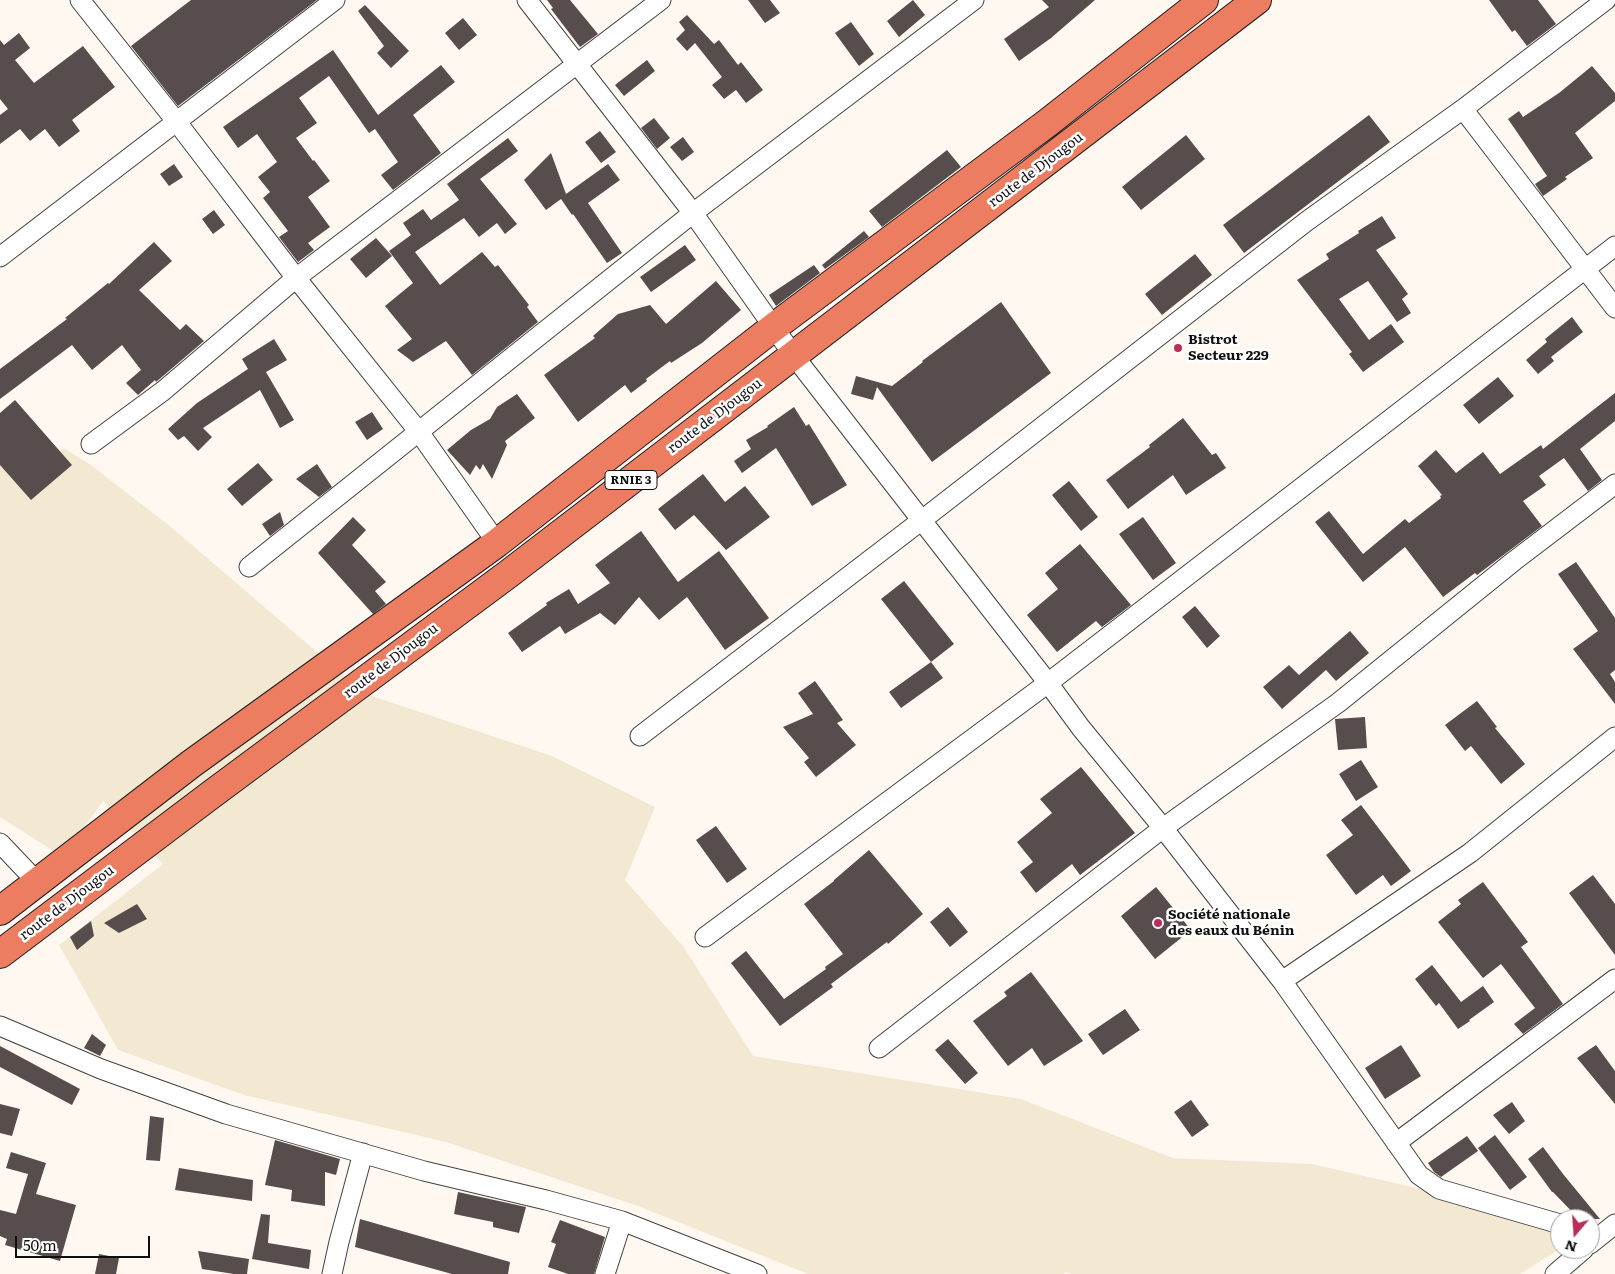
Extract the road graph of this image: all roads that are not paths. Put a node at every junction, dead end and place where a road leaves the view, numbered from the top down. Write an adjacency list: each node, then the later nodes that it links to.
1 (80, 0): 11 (street)
2 (335, 0): 11 (street)
3 (527, 0): 9 (street)
4 (661, 0): 9 (street)
5 (974, 0): 12 (street)
6 (1204, 0): 18 (highway, RNIE 3)
7 (1258, 0): 19 (highway, route de Djougou / RNIE 3)
8 (1606, 0): 10 (street)
9 (576, 63): 12 (street); 16 (street)
10 (1463, 109): 15 (street); 23 (street)
11 (176, 121): 14 (street); 16 (street)
12 (693, 213): 18 (street); 20 (street)
13 (1615, 246): 15 (street)
14 (0, 257)
15 (1586, 268): 17 (street); 26 (street)
16 (296, 278): 20 (street); 21 (street)
17 (1615, 308)
18 (774, 327): 19 (street); 24 (highway, RNIE 3)
19 (794, 356): 23 (street); 34 (highway, route de Djougou / RNIE 3)
20 (419, 432): 24 (street); 25 (street)
21 (91, 444)
22 (1615, 484): 29 (street)
23 (922, 520): 26 (street); 27 (street)
24 (497, 543): 31 (highway, RNIE 3)
25 (248, 567)
26 (1048, 683): 29 (street); 33 (street)
27 (640, 736)
28 (1615, 737): 36 (street)
29 (1163, 828): 36 (street); 38 (street)
30 (0, 842): 31 (street)
31 (37, 882): 32 (highway, RNIE 3)
32 (0, 911)
33 (705, 936)
34 (0, 954)
35 (1615, 979): 39 (street)
36 (1282, 981): 39 (street)
37 (0, 1026): 40 (street)
38 (879, 1048)
39 (1396, 1143): 42 (street)
40 (363, 1153): 41 (street); 46 (street)
41 (622, 1221): 47 (street); 48 (street)
42 (1550, 1221)
43 (1615, 1224): 44 (street)
44 (1600, 1233)
45 (1572, 1259): 49 (street)
46 (332, 1274)
47 (606, 1274)
48 (757, 1274)
49 (1555, 1274)

